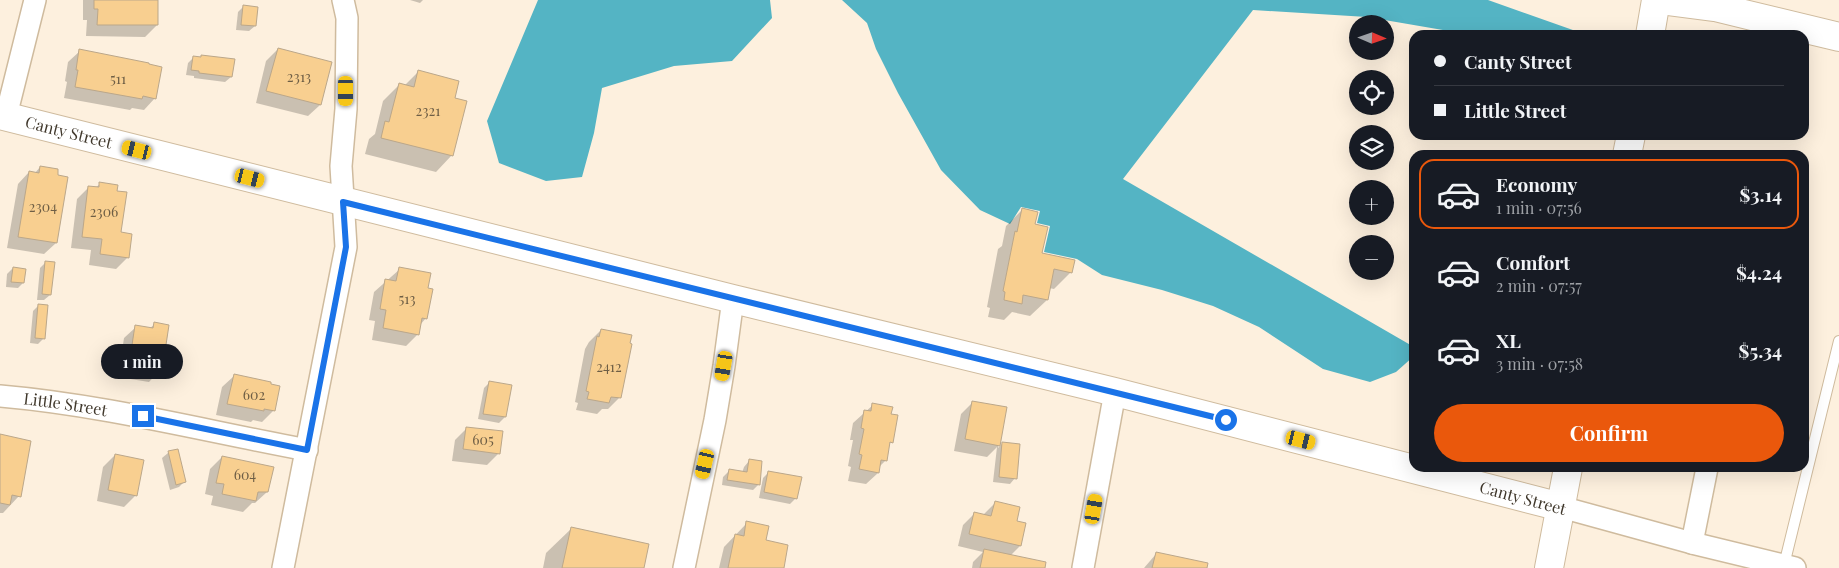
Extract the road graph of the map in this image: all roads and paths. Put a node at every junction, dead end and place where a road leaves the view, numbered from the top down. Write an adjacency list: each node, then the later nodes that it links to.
1 (35, 0): 7 (street)
2 (343, 0): 8 (street)
3 (1656, 0): 5 (street)
4 (1661, 0): 6 (street)
5 (1651, 30)
6 (1839, 37)
7 (3, 116): 8 (street, Canty Street)
8 (343, 202): 9 (street, Canty Street); 13 (street)
9 (733, 299): 11 (street, Canty Street); 22 (street)
10 (1839, 341): 20 (lane)
11 (1115, 392): 14 (street, Canty Street); 23 (street)
12 (0, 396): 13 (street, Little Street)
13 (307, 450): 21 (street)
14 (1409, 468)
15 (1425, 472): 18 (street, Canty Street)
16 (1567, 472): 18 (street)
17 (1706, 472): 19 (street)
18 (1561, 507): 19 (street, Canty Street); 24 (street)
19 (1692, 543): 20 (street, Canty Street)
20 (1789, 567)
21 (283, 568)
22 (684, 568)
23 (1084, 568)
24 (1549, 568)

